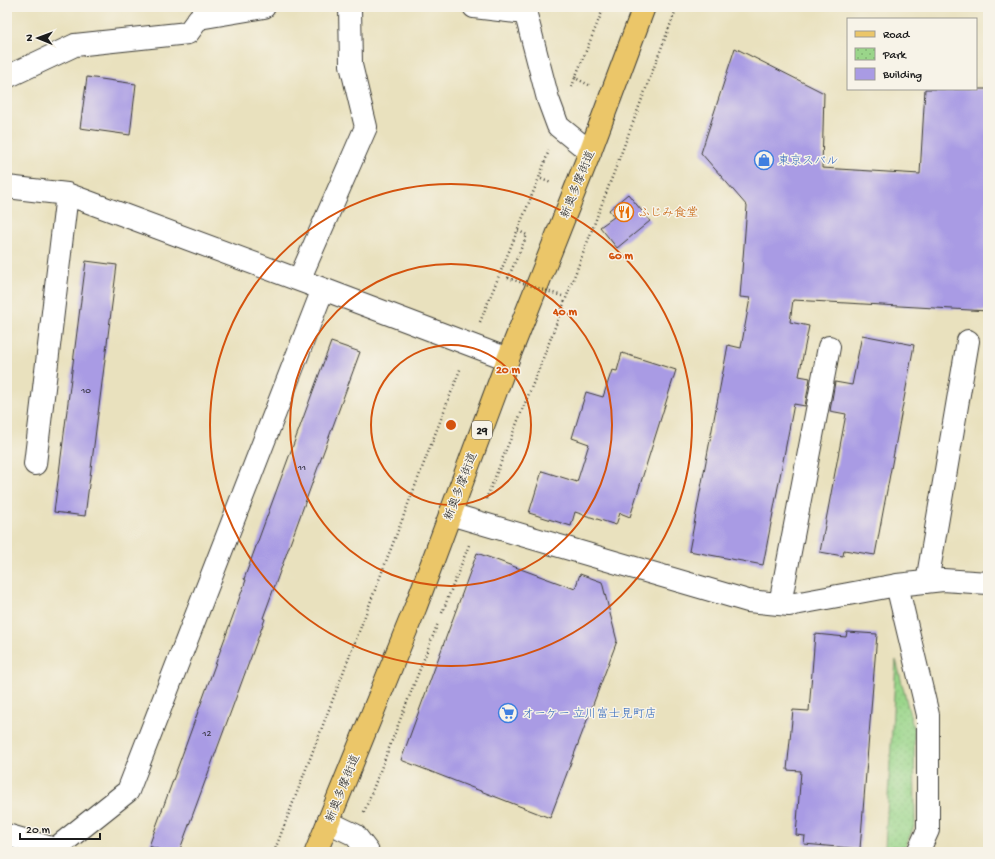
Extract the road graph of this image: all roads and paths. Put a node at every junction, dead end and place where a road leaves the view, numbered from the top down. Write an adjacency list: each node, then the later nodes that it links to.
1 (264, 7): 7 (street)
2 (350, 7): 14 (street)
3 (474, 7): 6 (street)
4 (644, 7): 9 (main road, 新奥多摩街道 / 29)
5 (677, 7): 20 (path)
6 (524, 10): 9 (street)
7 (196, 12): 8 (street)
8 (7, 77)
9 (590, 152): 22 (main road, 新奥多摩街道 / 29)
10 (539, 178): 13 (path)
11 (7, 187): 12 (street)
12 (67, 194): 14 (street); 23 (street)
13 (517, 230): 16 (path, bridge); 18 (path)
14 (299, 280): 15 (street)
15 (324, 289): 18 (street); 33 (street)
16 (562, 296)
17 (968, 340): 26 (street)
18 (470, 344): 22 (street); 34 (path)
19 (543, 344): 20 (path)
20 (548, 345): 25 (path)
21 (829, 347): 29 (street)
22 (508, 359): 24 (main road, 新奥多摩街道 / 29)
23 (35, 464)
24 (450, 514): 25 (street); 30 (main road, 新奥多摩街道 / 29)
25 (478, 522): 29 (street); 31 (path)
26 (927, 582): 27 (street); 28 (street)
27 (988, 583)
28 (897, 585): 29 (street); 37 (street)
29 (780, 604)
30 (328, 822): 31 (street); 35 (main road, 新奥多摩街道 / 29)
31 (355, 835): 36 (street)
32 (7, 836): 33 (street)
33 (55, 851)
34 (274, 852)
35 (316, 852)
36 (368, 852)
37 (918, 852)

